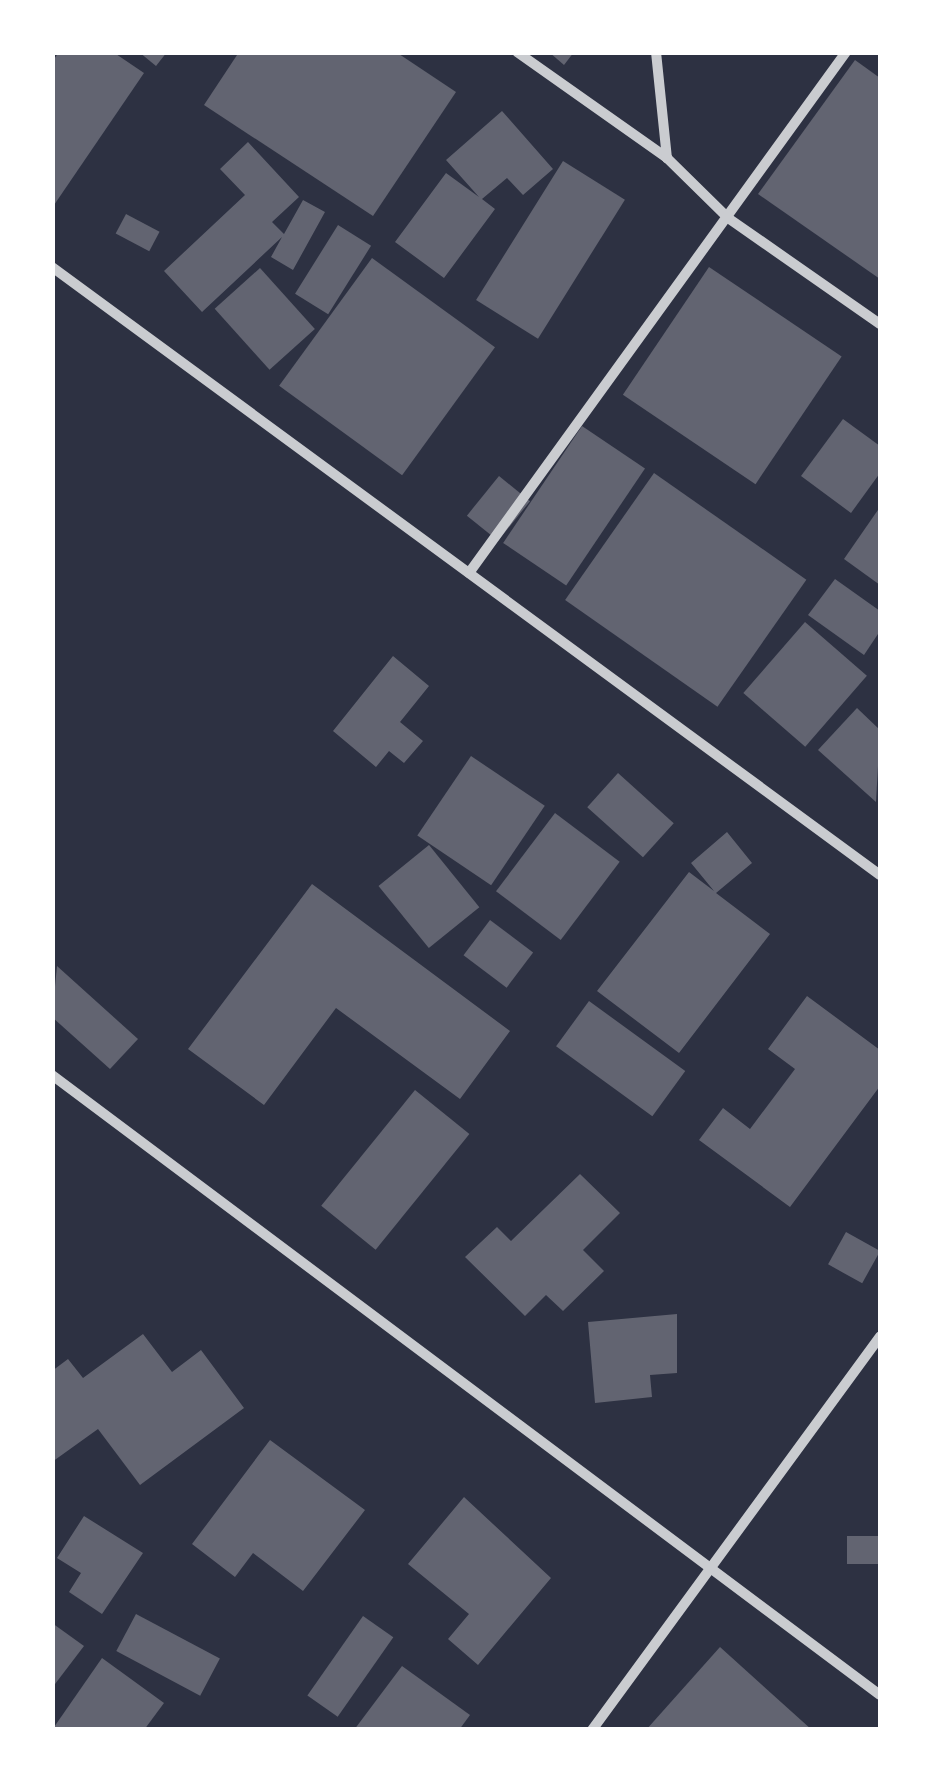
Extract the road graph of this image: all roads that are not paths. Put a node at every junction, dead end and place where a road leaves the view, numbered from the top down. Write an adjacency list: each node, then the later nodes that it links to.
1 (518, 52): 4 (street)
2 (656, 52): 4 (street)
3 (846, 52): 5 (street)
4 (667, 158): 5 (street)
5 (728, 218): 7 (street); 8 (street)
6 (52, 267): 8 (street)
7 (880, 324)
8 (469, 573): 9 (street)
9 (880, 875)
10 (52, 1076): 12 (street)
11 (880, 1336): 12 (street)
12 (711, 1568): 13 (street); 14 (street)
13 (880, 1695)
14 (592, 1730)

